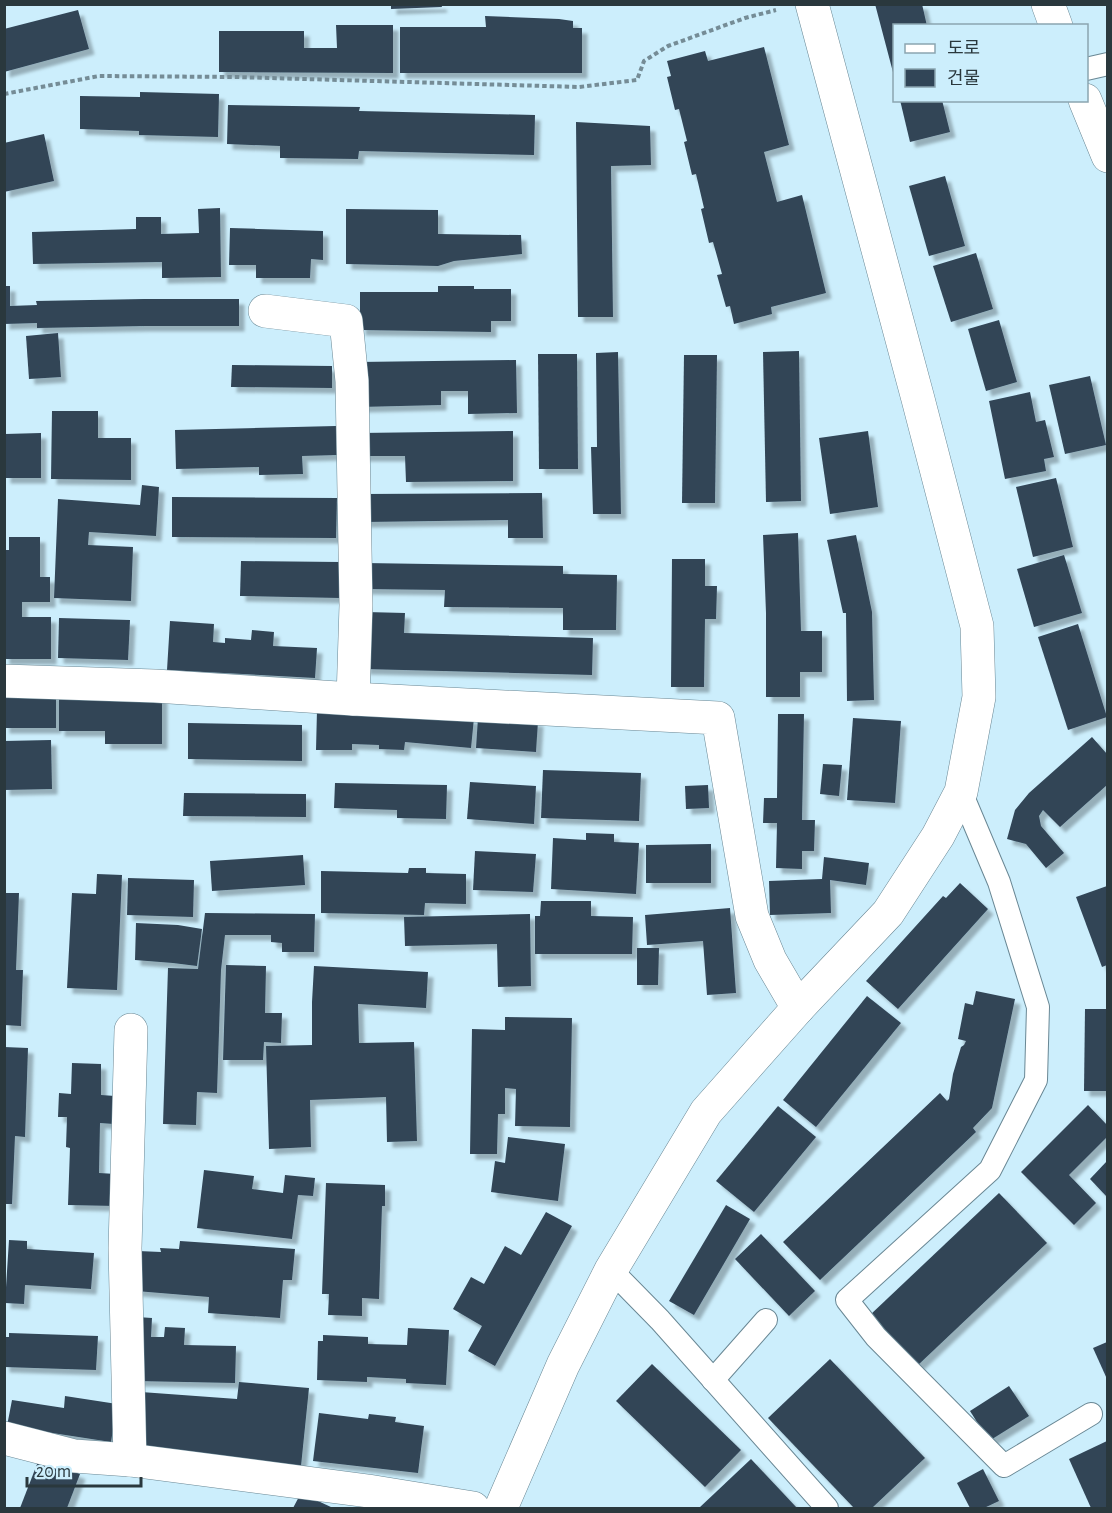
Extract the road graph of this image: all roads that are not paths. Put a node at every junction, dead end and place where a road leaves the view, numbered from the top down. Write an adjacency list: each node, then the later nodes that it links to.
1 (813, 4): 11 (street)
2 (1048, 4): 3 (street)
3 (1055, 24)
4 (1107, 64): 5 (lane)
5 (1088, 69)
6 (1086, 102): 7 (street)
7 (1107, 156)
8 (265, 311): 10 (street)
9 (4, 681): 10 (street)
10 (353, 699): 12 (street)
11 (961, 792): 12 (street); 17 (lane)
12 (798, 1008): 14 (street)
13 (131, 1030): 19 (street)
14 (611, 1270): 16 (lane); 21 (street)
15 (766, 1320): 16 (lane)
16 (713, 1380): 22 (lane)
17 (1091, 1414)
18 (4, 1438): 19 (street)
19 (130, 1460): 20 (street)
20 (473, 1509)
21 (501, 1509)
22 (827, 1509)

